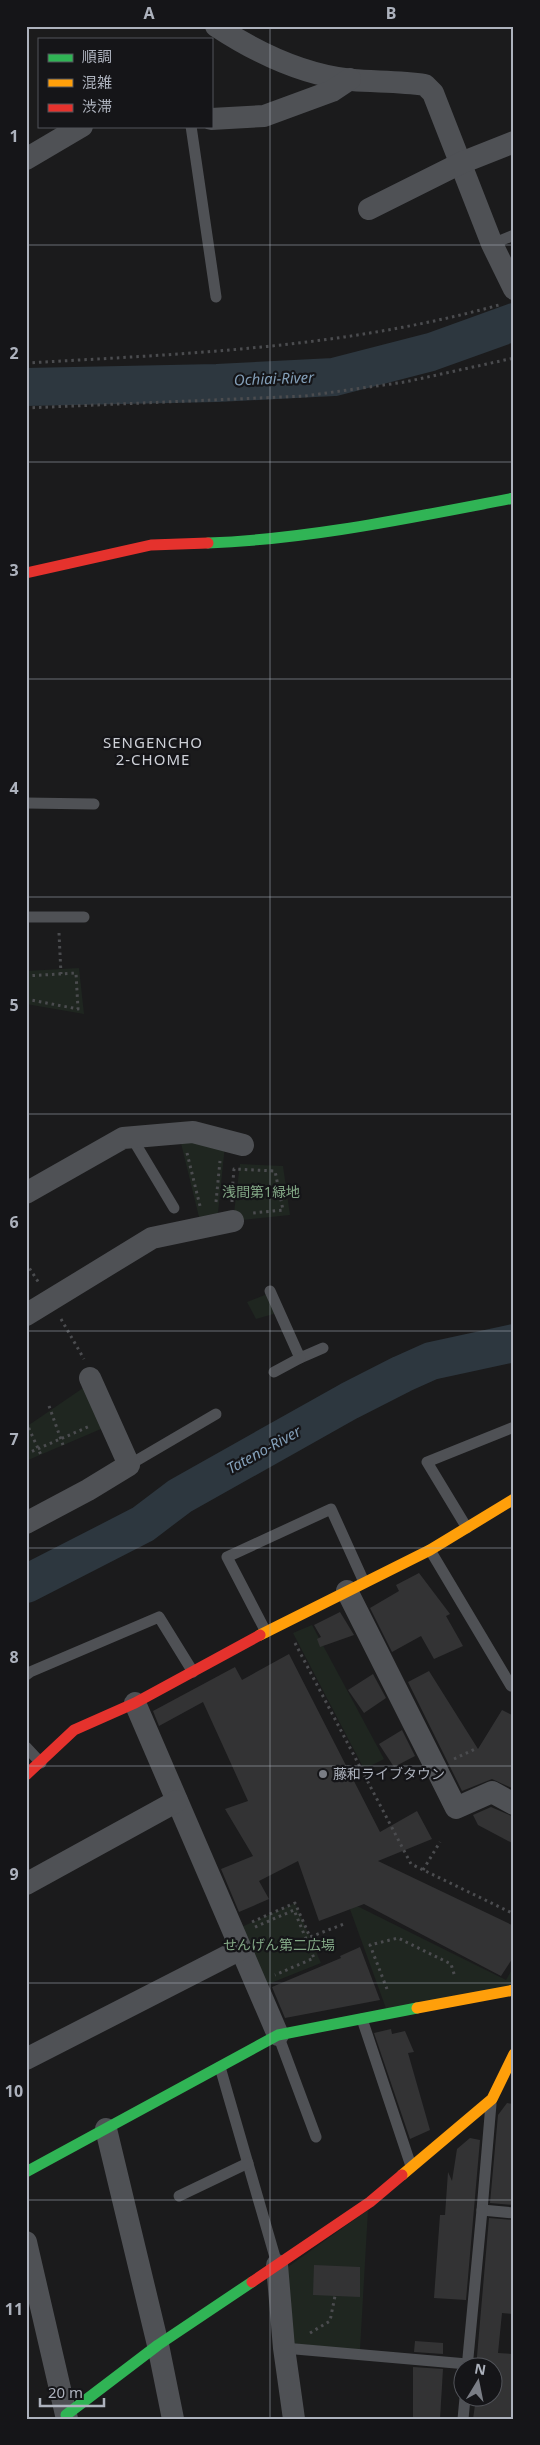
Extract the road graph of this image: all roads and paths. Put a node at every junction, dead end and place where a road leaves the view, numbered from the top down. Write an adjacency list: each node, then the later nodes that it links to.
1 (216, 26): 2 (street)
2 (350, 80): 3 (street); 8 (street)
3 (212, 119)
4 (79, 128): 7 (street)
5 (191, 128): 13 (lane)
6 (514, 142): 8 (street)
7 (26, 159)
8 (461, 163): 9 (street); 11 (street)
9 (369, 209)
10 (514, 235): 11 (lane)
11 (492, 244): 12 (street)
12 (509, 296): 15 (path)
13 (216, 297)
14 (514, 358): 16 (path)
15 (26, 363)
16 (26, 408)
17 (514, 498): 18 (street)
18 (26, 574)
19 (26, 803): 20 (lane)
20 (94, 804)
21 (26, 917): 22 (lane)
22 (58, 917): 23 (lane); 24 (path)
23 (84, 917)
24 (60, 974): 25 (path); 26 (path)
25 (26, 976)
26 (26, 999)
27 (200, 1134): 28 (street); 29 (street); 33 (path)
28 (132, 1138): 31 (street); 32 (lane)
29 (243, 1144)
30 (221, 1157): 34 (path)
31 (26, 1193)
32 (174, 1208)
33 (202, 1212)
34 (232, 1213): 34 (path); 36 (street)
35 (270, 1291): 38 (lane)
36 (26, 1315)
37 (323, 1348): 38 (lane)
38 (300, 1358): 39 (lane)
39 (274, 1372)
40 (90, 1378): 43 (street)
41 (49, 1406): 46 (path)
42 (216, 1414): 51 (lane)
43 (108, 1418): 46 (path); 51 (street)
44 (26, 1422): 48 (path)
45 (514, 1427): 54 (lane)
46 (61, 1439): 47 (path); 48 (path)
47 (64, 1445)
48 (38, 1449): 49 (path); 50 (path)
49 (26, 1454)
50 (41, 1455)
51 (129, 1465): 53 (street)
52 (514, 1499): 54 (street)
53 (26, 1522)
54 (467, 1528): 55 (street)
55 (430, 1550): 56 (street); 61 (lane)
56 (355, 1587): 57 (street); 58 (lane); 67 (street)
57 (285, 1623): 58 (street); 69 (path)
58 (266, 1632): 59 (street)
59 (193, 1672): 60 (lane); 62 (street)
60 (26, 1675)
61 (511, 1686)
62 (135, 1703): 64 (street); 66 (street)
63 (26, 1747): 64 (lane)
64 (42, 1763): 65 (street)
65 (26, 1775)
66 (177, 1801): 70 (street); 73 (street)
67 (514, 1804)
68 (440, 1842): 69 (path)
69 (423, 1870): 71 (path)
70 (26, 1884)
71 (514, 1914)
72 (344, 1924): 73 (path)
73 (242, 1934): 74 (path); 79 (street); 81 (street)
74 (270, 1977)
75 (457, 1986): 77 (path)
76 (514, 1990): 78 (street)
77 (388, 1992)
78 (362, 2019): 79 (street); 87 (lane)
79 (278, 2035): 82 (street); 85 (lane)
80 (514, 2054): 83 (street)
81 (26, 2059)
82 (220, 2067): 84 (street); 86 (lane)
83 (492, 2099): 87 (street); 90 (lane)
84 (106, 2129): 88 (street); 96 (street)
85 (316, 2137)
86 (248, 2163): 89 (lane); 93 (lane)
87 (412, 2166): 93 (street)
88 (26, 2172)
89 (180, 2196)
90 (482, 2210): 91 (lane); 99 (lane)
91 (514, 2213)
92 (26, 2242): 94 (street)
93 (277, 2265): 96 (street); 97 (street)
94 (30, 2270): 101 (street)
95 (335, 2296): 98 (path)
96 (158, 2345): 101 (street); 102 (street)
97 (284, 2348): 98 (lane); 103 (street)
98 (309, 2350): 100 (lane)
99 (468, 2358)
100 (452, 2364)
101 (67, 2417)
102 (173, 2419)
103 (294, 2419)

